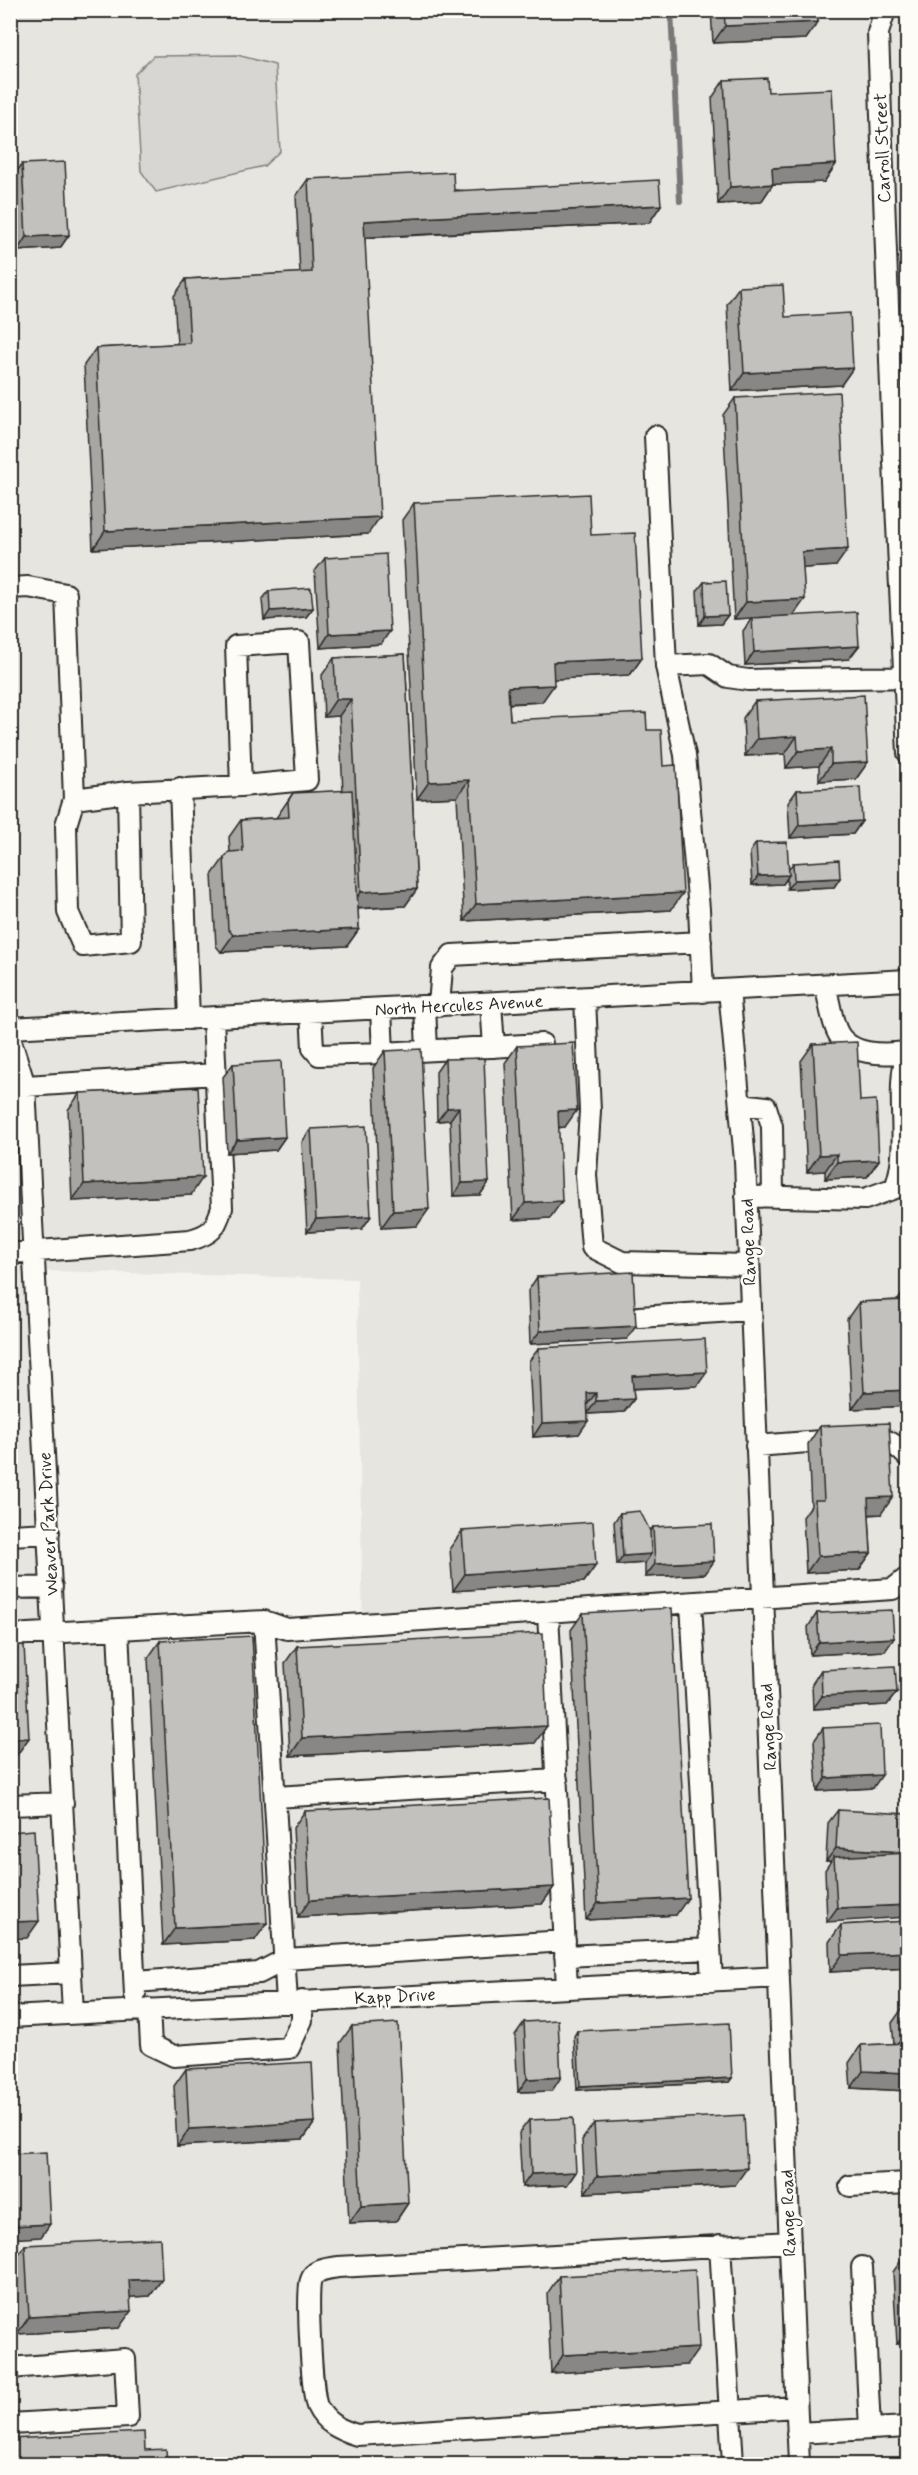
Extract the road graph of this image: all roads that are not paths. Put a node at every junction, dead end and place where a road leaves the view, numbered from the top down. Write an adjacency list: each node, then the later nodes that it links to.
1 (885, 10): 2 (street, Carroll Street)
2 (899, 376): 4 (street, Carroll Street)
3 (655, 436): 6 (street)
4 (900, 442): 7 (street, Carroll Street)
5 (10, 588): 12 (street)
6 (666, 666): 7 (street); 13 (street)
7 (907, 677): 8 (street, Carroll Street)
8 (908, 753)
9 (241, 786): 9 (street); 10 (street)
10 (180, 788): 11 (street); 24 (street)
11 (128, 792): 12 (street); 12 (street)
12 (74, 799)
13 (700, 942): 17 (street); 20 (street)
14 (908, 980): 15 (street, North Hercules Avenue)
15 (825, 984): 16 (street, North Hercules Avenue); 30 (street)
16 (729, 990): 17 (street, North Hercules Avenue); 34 (street, Range Road)
17 (703, 992): 18 (street, North Hercules Avenue)
18 (585, 998): 19 (street, North Hercules Avenue); 27 (street)
19 (491, 1003): 20 (street, North Hercules Avenue); 28 (street)
20 (432, 1006): 21 (street, North Hercules Avenue); 29 (street)
21 (381, 1009): 22 (street, North Hercules Avenue); 31 (street)
22 (311, 1012): 23 (street, North Hercules Avenue); 31 (street)
23 (213, 1017): 24 (street, North Hercules Avenue); 32 (street)
24 (189, 1019): 25 (street, North Hercules Avenue)
25 (10, 1028)
26 (10, 1038): 33 (street, Weaver Park Drive)
27 (587, 1042): 28 (street); 39 (street)
28 (494, 1047): 29 (street)
29 (427, 1050): 31 (street)
30 (907, 1050): 36 (street)
31 (382, 1053)
32 (216, 1074): 33 (street); 37 (street)
33 (18, 1087): 37 (street, Weaver Park Drive)
34 (740, 1104): 35 (street, Range Road); 36 (street)
35 (746, 1196): 36 (street); 39 (street, Range Road)
36 (773, 1196)
37 (34, 1252): 38 (street); 44 (street, Weaver Park Drive)
38 (10, 1253)
39 (748, 1265): 40 (street, Range Road)
40 (750, 1310): 41 (street); 42 (street, Range Road)
41 (639, 1317)
42 (756, 1446): 43 (street); 49 (street, Range Road)
43 (908, 1457)
44 (49, 1533): 45 (street); 47 (street, Weaver Park Drive)
45 (10, 1535)
46 (908, 1577): 49 (street)
47 (51, 1587): 48 (street); 54 (street, Weaver Park Drive)
48 (10, 1588)
49 (762, 1598): 50 (street); 65 (street, Range Road)
50 (692, 1603): 51 (street); 61 (street)
51 (548, 1613): 52 (street); 56 (street)
52 (264, 1621): 53 (street); 57 (street)
53 (118, 1629): 54 (street); 67 (street)
54 (55, 1633): 55 (street); 58 (street, Weaver Park Drive)
55 (10, 1635)
56 (557, 1780): 57 (street); 60 (street)
57 (275, 1797): 62 (street)
58 (63, 1803): 59 (street); 63 (street, Weaver Park Drive)
59 (10, 1805)
60 (565, 1949): 61 (street); 62 (street); 68 (street)
61 (710, 1949): 66 (street)
62 (286, 1959): 67 (street); 69 (street)
63 (71, 1973): 64 (street); 71 (street, Weaver Park Drive)
64 (10, 1976)
65 (779, 1977): 66 (street, Kapp Drive); 75 (street, Range Road)
66 (712, 1981): 68 (street, Kapp Drive)
67 (135, 1982): 70 (street)
68 (567, 1988): 69 (street, Kapp Drive)
69 (295, 2001): 70 (street, Kapp Drive); 70 (street)
70 (142, 2009): 71 (street, Kapp Drive)
71 (73, 2013): 72 (street, Kapp Drive)
72 (10, 2017)
73 (908, 2183): 74 (street)
74 (850, 2186)
75 (790, 2242): 76 (street); 79 (street, Range Road)
76 (720, 2245): 80 (street); 80 (street)
77 (862, 2267): 83 (street)
78 (10, 2368): 81 (street)
79 (796, 2407): 80 (street); 84 (street, Range Road)
80 (729, 2411): 85 (street)
81 (10, 2424)
82 (908, 2427): 83 (street)
83 (870, 2429): 84 (street)
84 (797, 2433): 86 (street, Range Road)
85 (733, 2464)
86 (799, 2464)

